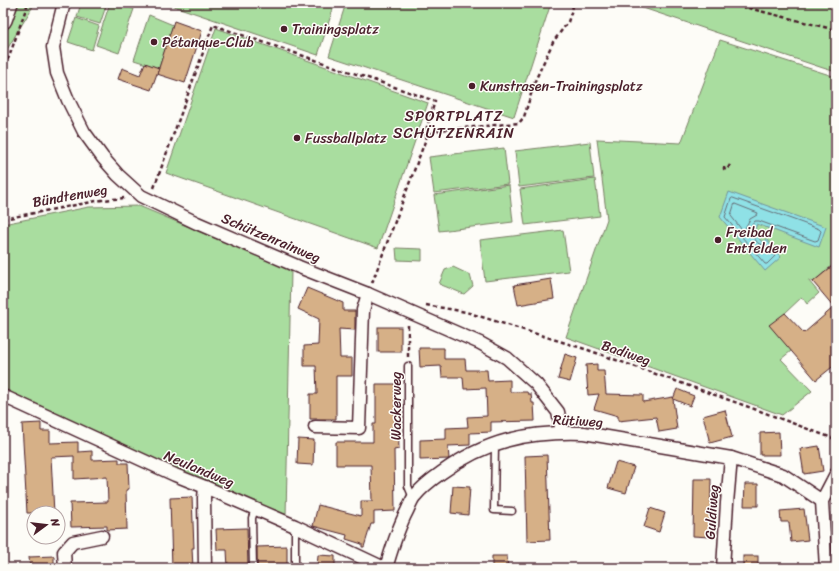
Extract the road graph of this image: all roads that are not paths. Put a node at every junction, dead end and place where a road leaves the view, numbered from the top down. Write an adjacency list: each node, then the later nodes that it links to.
1 (9, 3): 3 (street)
2 (62, 3): 4 (street, Schützenrainweg)
3 (3, 20)
4 (368, 294): 7 (street); 8 (street, Schützenrainweg)
5 (408, 366): 13 (lane, Wackerweg)
6 (3, 396): 12 (street, Neulandweg)
7 (315, 427)
8 (562, 432): 9 (street, Rütiweg); 10 (street, Rütiweg)
9 (495, 444): 13 (street, Rütiweg); 16 (lane)
10 (731, 458): 14 (street, Rütiweg); 24 (street, Guldiweg)
11 (836, 474): 14 (street)
12 (205, 487): 15 (street, Neulandweg); 20 (street)
13 (413, 498): 23 (street, Rütiweg)
14 (822, 501): 25 (street)
15 (254, 509): 17 (street, Neulandweg); 21 (lane)
16 (512, 511)
17 (295, 526): 22 (lane); 23 (street, Neulandweg)
18 (102, 536): 19 (street)
19 (64, 568)
20 (205, 568)
21 (253, 568)
22 (295, 568)
23 (385, 568)
24 (723, 568)
25 (826, 568)

